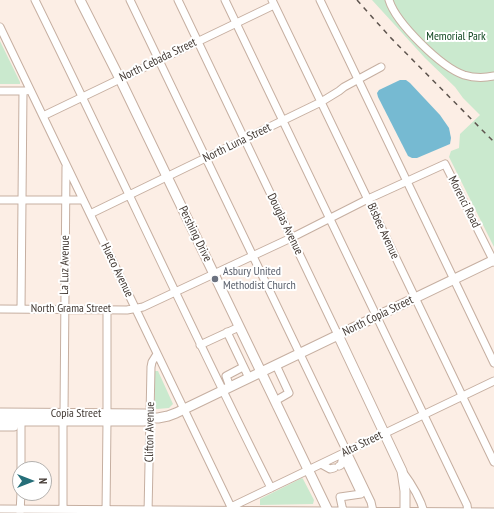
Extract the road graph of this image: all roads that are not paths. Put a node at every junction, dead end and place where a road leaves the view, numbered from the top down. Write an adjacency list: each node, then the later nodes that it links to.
1 (35, 0): 20 (street)
2 (80, 0): 15 (main road, Pershing Drive)
3 (130, 0): 12 (street)
4 (178, 0): 11 (street, Douglas Avenue)
5 (225, 0): 9 (street)
6 (320, 0): 16 (street)
7 (389, 0): 14 (street)
8 (273, 2): 9 (street, North Cebada Street); 21 (street, Bisbee Avenue)
9 (236, 23): 11 (street, North Cebada Street); 23 (street)
10 (0, 27): 19 (street, Hueco Avenue)
11 (197, 42): 12 (street, North Cebada Street); 24 (street, Douglas Avenue)
12 (159, 60): 15 (street, North Cebada Street); 25 (street)
13 (381, 67): 16 (street, North Luna Street)
14 (494, 76)
15 (120, 79): 20 (street, North Cebada Street); 28 (main road, Pershing Drive)
16 (358, 80): 21 (street, North Luna Street); 29 (street)
17 (0, 91): 18 (street)
18 (23, 91): 19 (street); 33 (street)
19 (31, 91): 22 (street, Hueco Avenue)
20 (83, 97): 22 (street, North Cebada Street); 30 (street)
21 (321, 102): 23 (street, North Luna Street); 31 (street, Bisbee Avenue)
22 (43, 116): 27 (street, Hueco Avenue)
23 (283, 120): 24 (street, North Luna Street); 37 (street)
24 (244, 140): 25 (street, North Luna Street); 38 (street, Douglas Avenue)
25 (206, 158): 28 (street, North Luna Street); 39 (street)
26 (445, 164): 29 (street, North Grama Street); 40 (street, Morenci Road)
27 (66, 165): 34 (street, La Luz Avenue); 35 (street, Hueco Avenue)
28 (167, 177): 30 (street, North Luna Street); 41 (main road, Pershing Drive)
29 (407, 181): 31 (street, North Grama Street); 42 (street)
30 (129, 195): 36 (street, North Luna Street); 43 (street)
31 (368, 199): 37 (street, North Grama Street); 44 (street, Bisbee Avenue)
32 (0, 200): 33 (street)
33 (22, 200): 34 (street); 46 (street)
34 (66, 200): 35 (street); 47 (street, La Luz Avenue)
35 (83, 200): 36 (street, Hueco Avenue)
36 (90, 214): 49 (street, Hueco Avenue)
37 (330, 218): 38 (street, North Grama Street); 50 (street)
38 (291, 238): 39 (street, North Grama Street); 53 (street, Douglas Avenue)
39 (253, 256): 41 (street, North Grama Street); 56 (street)
40 (494, 261): 42 (main road, North Copia Street)
41 (214, 274): 43 (street, North Grama Street); 51 (main road, Pershing Drive)
42 (454, 280): 44 (main road, North Copia Street); 57 (street)
43 (176, 293): 49 (street, North Grama Street); 54 (street)
44 (415, 298): 50 (main road, North Copia Street); 66 (street, Bisbee Avenue)
45 (0, 309): 46 (street, North Grama Street)
46 (21, 309): 47 (street, North Grama Street)
47 (64, 309): 48 (street, North Grama Street); 71 (street, La Luz Avenue)
48 (108, 309): 49 (street, North Grama Street); 72 (street)
49 (136, 309): 55 (street, Hueco Avenue)
50 (377, 317): 53 (main road, North Copia Street); 70 (street)
51 (239, 326): 52 (street); 60 (main road, Pershing Drive)
52 (227, 332): 54 (street); 59 (street)
53 (338, 335): 56 (main road, North Copia Street); 77 (main road, Douglas Avenue)
54 (200, 345): 63 (street)
55 (157, 354): 68 (street, Hueco Avenue); 73 (street, Clifton Avenue)
56 (300, 354): 58 (main road, North Copia Street); 78 (street)
57 (494, 363)
58 (276, 365): 60 (main road, North Copia Street); 67 (street)
59 (243, 366): 61 (street); 62 (street)
60 (261, 372): 62 (main road, Copia Street); 67 (main road, Pershing Drive)
61 (226, 376): 63 (street); 65 (street)
62 (249, 378): 65 (main road, Copia Street)
63 (218, 381): 65 (street)
64 (494, 381): 66 (street, Alta Street)
65 (226, 389): 68 (main road, Copia Street); 84 (street)
66 (462, 396): 70 (street, Alta Street); 80 (street, Bisbee Avenue)
67 (275, 402): 82 (main road, Pershing Drive)
68 (184, 410): 73 (main road, Copia Street); 87 (street, Hueco Avenue)
69 (0, 413): 71 (main road, Copia Street)
70 (423, 415): 77 (street, Alta Street); 101 (street)
71 (63, 417): 72 (main road, Copia Street); 75 (main road, Copia Street); 89 (street, La Luz Avenue)
72 (107, 418): 73 (main road, Copia Street); 90 (street)
73 (150, 418): 91 (street, Clifton Avenue)
74 (0, 421): 75 (main road, Copia Street)
75 (18, 421): 76 (street); 79 (street)
76 (0, 428)
77 (385, 433): 78 (street, Alta Street); 83 (main road, Douglas Avenue)
78 (344, 454): 81 (street, Alta Street); 81 (street); 92 (street); 93 (street)
79 (20, 461)
80 (494, 462)
81 (321, 464): 82 (street, Alta Street)
82 (308, 470): 84 (street, Alta Street); 96 (main road, Pershing Drive)
83 (402, 471): 98 (main road, Douglas Avenue); 99 (street, Douglas Avenue)
84 (271, 488): 87 (street, Alta Street)
85 (21, 501): 88 (street)
86 (0, 509): 88 (street)
87 (232, 510): 94 (street); 95 (street)
88 (20, 511): 89 (street)
89 (63, 511): 90 (street)
90 (106, 511): 91 (street)
91 (148, 511): 94 (street)
92 (342, 511): 93 (street); 96 (street)
93 (373, 511): 97 (street)
94 (192, 512)
95 (276, 512): 96 (street)
96 (324, 512)
97 (389, 512): 98 (street)
98 (405, 512): 99 (street)
99 (424, 512): 100 (street)
100 (449, 512): 101 (street)
101 (468, 512): 102 (street)
102 (492, 513)

